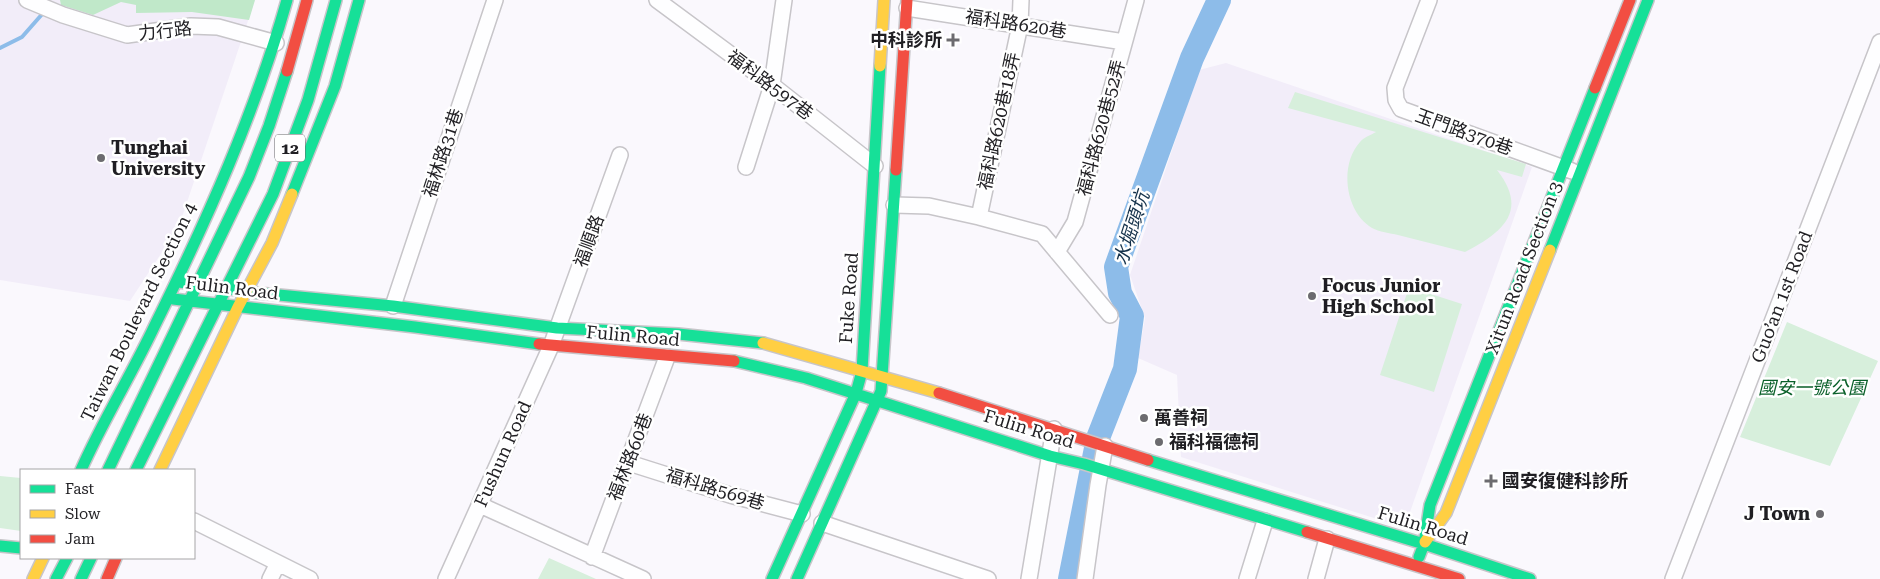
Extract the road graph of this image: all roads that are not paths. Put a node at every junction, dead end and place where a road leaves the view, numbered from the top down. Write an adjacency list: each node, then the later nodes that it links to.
1 (27, 0): 19 (street, 力行路)
2 (287, 0): 19 (street, Taiwan Boulevard Section 4)
3 (308, 0): 30 (street, 12)
4 (336, 0): 31 (street, 12)
5 (359, 0): 32 (street, 12)
6 (495, 0): 36 (street, 福林路31巷)
7 (784, 0): 20 (street)
8 (883, 0): 22 (street, Fuke Road)
9 (1021, 0): 16 (street, 福科路620巷18弄)
10 (1136, 0): 17 (street, 福科路620巷52弄)
11 (1429, 0): 24 (street, 玉門路370巷)
12 (1630, 0): 24 (street, Xitun Road Section 3)
13 (1648, 0): 25 (street, Xitun Road Section 3)
14 (661, 3): 20 (street, 福科路597巷)
15 (907, 4): 16 (street, 福科路620巷); 26 (street)
16 (1020, 25): 17 (street, 福科路620巷); 27 (street, 福科路620巷18弄)
17 (1124, 42): 28 (street, 福科路620巷52弄)
18 (1880, 42): 89 (street, Guo’an 1st Road)
19 (276, 43): 29 (street, Taiwan Boulevard Section 4)
20 (772, 85): 22 (street, 福科路597巷); 23 (street)
21 (620, 155): 39 (street, 福順路)
22 (875, 166): 42 (street, Fuke Road)
23 (746, 167)
24 (1564, 168): 25 (street, 玉門路370巷); 61 (street, Xitun Road Section 3)
25 (1580, 174): 61 (street, Xitun Road Section 3)
26 (894, 205): 27 (street); 43 (street)
27 (979, 217): 28 (street)
28 (1057, 252): 38 (street)
29 (176, 282): 30 (street, Fulin Road); 33 (street, Taiwan Boulevard Section 4)
30 (196, 285): 31 (street, Fulin Road); 34 (street, 12)
31 (227, 289): 32 (street, Fulin Road); 35 (street, 12)
32 (246, 291): 36 (street, Fulin Road); 37 (street, 12)
33 (168, 298): 34 (street, Fulin Road); 50 (street, Taiwan Boulevard Section 4)
34 (188, 301): 35 (street, Fulin Road); 51 (street, 12)
35 (219, 305): 37 (street, Fulin Road); 52 (street, 12)
36 (393, 306): 39 (street, Fulin Road)
37 (238, 308): 40 (street, Fulin Road); 53 (street, 12)
38 (1110, 315)
39 (557, 328): 40 (street, Fushun Road); 42 (street, Fulin Road)
40 (551, 346): 41 (street, Fulin Road); 55 (street, Fushun Road)
41 (667, 357): 44 (street, Fulin Road); 49 (street, 福林路60巷)
42 (862, 371): 43 (street, Fulin Road); 44 (street, Fuke Road)
43 (882, 376): 45 (street); 46 (street, Fulin Road)
44 (856, 393): 45 (street, Fulin Road); 56 (street, Fuke Road)
45 (877, 400): 48 (street, Fulin Road); 59 (street)
46 (1054, 430): 47 (street, Fulin Road); 48 (street)
47 (1105, 446): 54 (street); 61 (street, Fulin Road)
48 (1050, 456): 54 (street, Fulin Road); 82 (street)
49 (629, 462): 56 (street, 福科路569巷); 64 (street, 福林路60巷)
50 (82, 469)
51 (108, 469)
52 (137, 469)
53 (160, 469)
54 (1101, 469): 57 (street); 83 (street)
55 (480, 505): 64 (street); 77 (street, Fushun Road)
56 (802, 514): 79 (street, Fuke Road)
57 (1264, 520): 60 (street); 84 (street)
58 (195, 522): 69 (street)
59 (822, 523): 80 (street); 81 (street)
60 (1327, 539): 70 (street); 85 (street)
61 (1424, 544): 70 (street, Xitun Road Section 3); 88 (street, Fulin Road)
62 (0, 546): 63 (street)
63 (20, 548)
64 (592, 557): 78 (street)
65 (43, 559): 72 (street)
66 (63, 559): 71 (street); 73 (street)
67 (92, 559): 71 (street)
68 (116, 559): 74 (street)
69 (278, 563): 75 (street); 76 (street)
70 (1416, 566): 86 (street, Xitun Road Section 3); 87 (street)
71 (85, 577)
72 (33, 579)
73 (56, 579)
74 (107, 579)
75 (270, 579)
76 (310, 579)
77 (446, 579)
78 (643, 579)
79 (772, 579)
80 (796, 579)
81 (988, 579)
82 (1029, 579)
83 (1085, 579)
84 (1247, 579)
85 (1316, 579)
86 (1412, 579)
87 (1459, 579)
88 (1530, 579)
89 (1673, 579)

